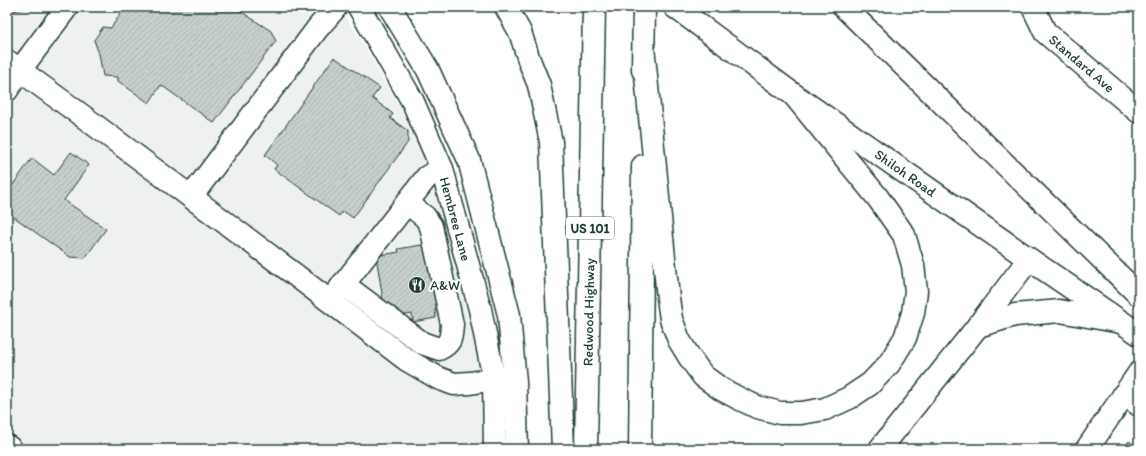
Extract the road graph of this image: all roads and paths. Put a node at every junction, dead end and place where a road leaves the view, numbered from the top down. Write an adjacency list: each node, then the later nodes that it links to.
1 (67, 7): 12 (main road)
2 (336, 7): 17 (main road)
3 (358, 7): 16 (main road, Hembree Lane)
4 (390, 7): 31 (main road, Hembree Lane)
5 (506, 7): 32 (main road)
6 (594, 7): 33 (main road, Redwood Highway / US 101)
7 (644, 7): 11 (main road)
8 (675, 7): 14 (main road, Shiloh Road)
9 (844, 7): 21 (main road)
10 (1033, 7): 15 (main road, Standard Ave)
11 (644, 56): 14 (main road); 34 (main road)
12 (13, 65): 13 (main road); 17 (main road)
13 (7, 90)
14 (794, 95): 19 (main road, Shiloh Road)
15 (1139, 112)
16 (442, 168): 18 (main road); 26 (main road, Hembree Lane)
17 (192, 197): 20 (main road)
18 (407, 203): 20 (main road); 20 (main road)
19 (1029, 260): 22 (main road, Shiloh Road); 23 (main road)
20 (337, 293): 26 (main road)
21 (1139, 295)
22 (1121, 322): 23 (main road); 24 (main road, Shiloh Road)
23 (978, 326): 35 (main road)
24 (1139, 334)
25 (1139, 372): 27 (main road)
26 (494, 379): 30 (main road, Hembree Lane)
27 (1132, 400): 36 (main road)
28 (7, 446): 29 (main road)
29 (11, 449)
30 (495, 449)
31 (517, 449)
32 (563, 449)
33 (586, 449)
34 (640, 449)
35 (880, 449)
36 (1087, 449)

